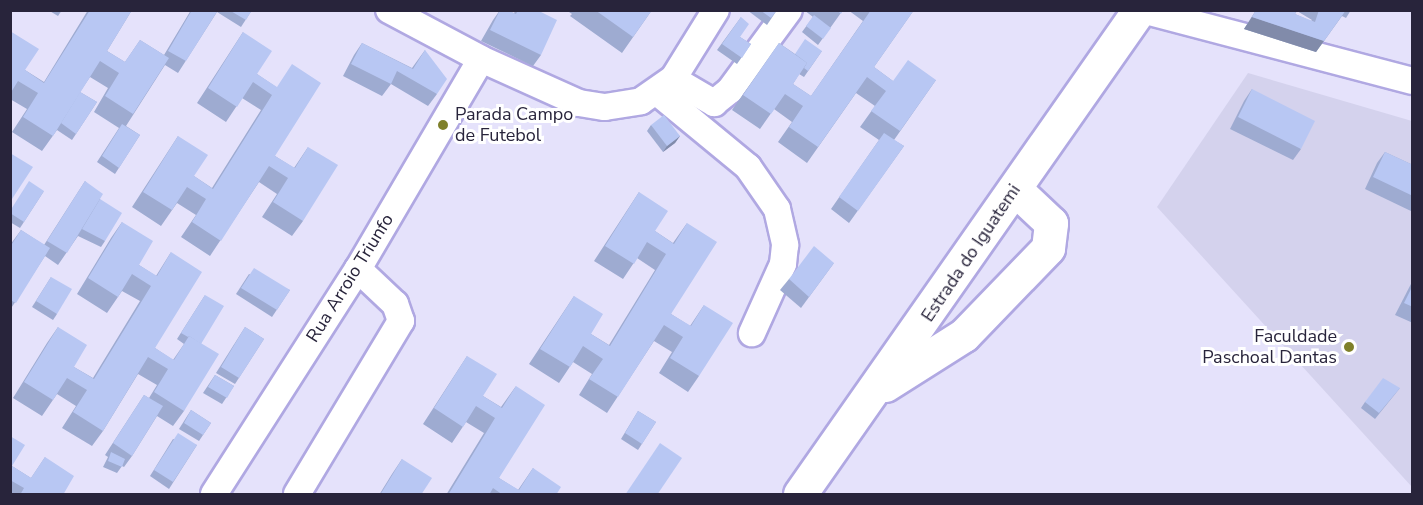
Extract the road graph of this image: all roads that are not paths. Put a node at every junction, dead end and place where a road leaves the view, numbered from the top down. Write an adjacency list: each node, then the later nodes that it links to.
1 (389, 10): 5 (street)
2 (716, 10): 7 (street)
3 (789, 10): 7 (street)
4 (1141, 10): 6 (street); 8 (main road, Estrada do Iguatemi)
5 (481, 59): 7 (street); 9 (street, Rua Arroio Triunfo)
6 (1413, 81)
7 (665, 85): 10 (street)
8 (1015, 189): 11 (main road, Estrada do Iguatemi); 11 (main road)
9 (358, 269): 12 (street, Rua Arroio Triunfo); 13 (street)
10 (752, 333)
11 (878, 388): 14 (main road, Estrada do Iguatemi)
12 (214, 495)
13 (297, 495)
14 (800, 495)

